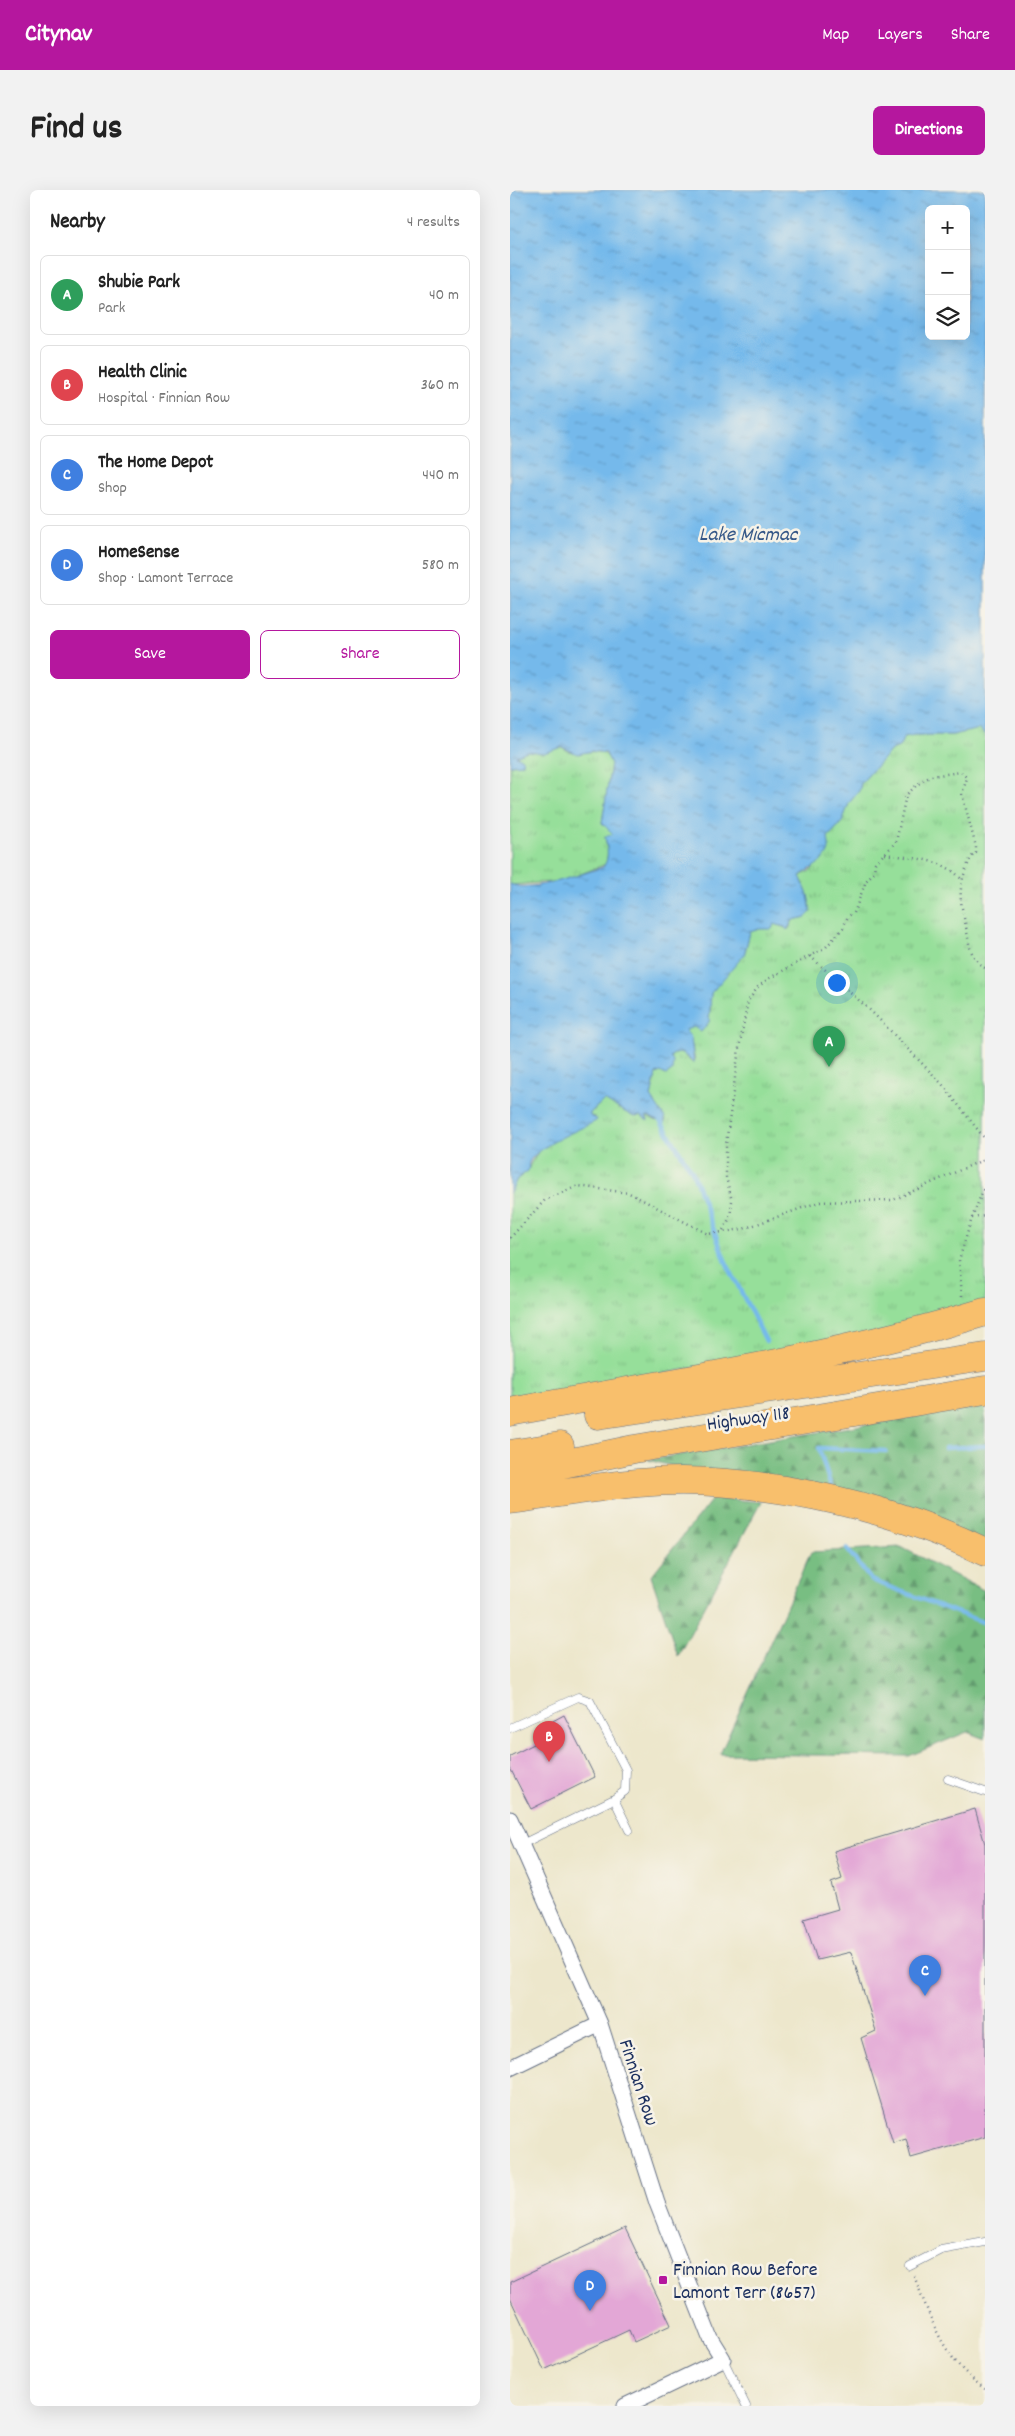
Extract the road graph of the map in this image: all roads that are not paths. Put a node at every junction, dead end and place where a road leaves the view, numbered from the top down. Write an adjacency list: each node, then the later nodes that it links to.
1 (974, 1306): 5 (highway)
2 (985, 1357): 6 (highway, Highway 118)
3 (985, 1380): 7 (highway, Highway 118)
4 (985, 1390): 8 (highway)
5 (510, 1412)
6 (510, 1428)
7 (510, 1454)
8 (510, 1475)
9 (510, 1500): 10 (highway)
10 (985, 1552)
11 (510, 1728): 14 (lane)
12 (948, 1779): 13 (lane)
13 (985, 1792)
14 (614, 1799): 16 (lane); 17 (lane)
15 (510, 1819): 17 (street, Finnian Row)
16 (629, 1830)
17 (522, 1844): 18 (street, Finnian Row)
18 (600, 2024): 19 (street); 22 (street, Finnian Row)
19 (510, 2068)
20 (985, 2242): 21 (lane)
21 (910, 2266)
22 (723, 2359): 23 (street); 24 (lane)
23 (626, 2406)
24 (746, 2406)

